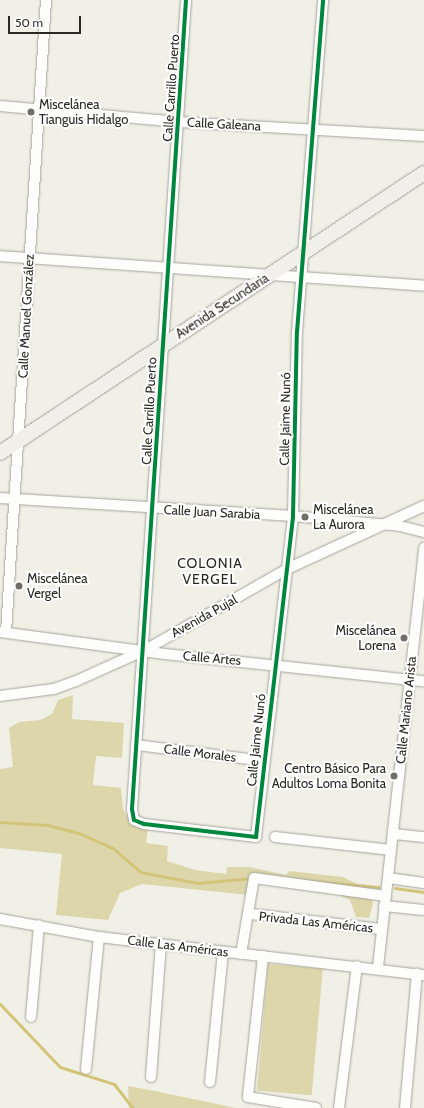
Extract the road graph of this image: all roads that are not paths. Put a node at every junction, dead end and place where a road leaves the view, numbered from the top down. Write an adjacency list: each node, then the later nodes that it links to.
1 (46, 0): 5 (street, Calle Manuel González)
2 (186, 0): 6 (street, Calle Carrillo Puerto)
3 (323, 0): 7 (street, Calle Jaime Nunó)
4 (0, 106): 5 (street, Calle Galeana)
5 (37, 109): 6 (street, Calle Galeana); 12 (street, Calle Manuel González)
6 (179, 122): 7 (street, Calle Galeana); 13 (street, Calle Carrillo Puerto)
7 (315, 128): 8 (street, Calle Galeana); 10 (street, Calle Jaime Nunó)
8 (424, 136)
9 (424, 173): 10 (street, Avenida Secundaria)
10 (303, 252): 14 (street, Avenida Secundaria); 15 (street, Calle Jaime Nunó)
11 (0, 256): 12 (street)
12 (28, 258): 13 (street); 18 (street, Calle Manuel González)
13 (168, 270): 14 (street); 17 (street, Calle Carrillo Puerto)
14 (267, 277): 15 (street); 17 (street, Avenida Secundaria)
15 (303, 277): 16 (street); 24 (street, Calle Jaime Nunó)
16 (424, 286)
17 (162, 345): 18 (street, Avenida Secundaria); 23 (street, Calle Carrillo Puerto)
18 (20, 439): 19 (street, Avenida Secundaria); 21 (street, Calle Manuel González)
19 (0, 453)
20 (0, 498): 21 (street, Calle Juan Sarabia)
21 (16, 499): 23 (street, Calle Juan Sarabia); 29 (street, Calle Manuel González)
22 (424, 506): 25 (street, Avenida Pujal)
23 (153, 509): 24 (street, Calle Juan Sarabia); 30 (street, Calle Carrillo Puerto)
24 (293, 516): 25 (street, Calle Juan Sarabia); 28 (street, Calle Jaime Nunó)
25 (380, 524): 26 (street, Calle Juan Sarabia); 28 (street, Avenida Pujal)
26 (424, 532)
27 (424, 548): 32 (street, Calle Mariano Arista)
28 (289, 568): 30 (street, Avenida Pujal); 31 (street, Calle Jaime Nunó)
29 (3, 632): 30 (street, Calle Artes)
30 (145, 650): 31 (street, Calle Artes); 34 (street, Avenida Pujal); 35 (street, Calle Carrillo Puerto)
31 (275, 664): 32 (street, Calle Artes); 36 (street, Calle Jaime Nunó)
32 (408, 679): 33 (street, Calle Artes); 37 (street, Calle Mariano Arista)
33 (424, 681)
34 (0, 696)
35 (136, 746): 36 (street, Calle Morales); 38 (street, Calle Carrillo Puerto)
36 (264, 761): 38 (street, Calle Jaime Nunó)
37 (394, 834): 40 (street); 41 (street, Calle Mariano Arista)
38 (256, 837)
39 (275, 837): 41 (street)
40 (424, 837)
41 (391, 850): 42 (street, Calle Mariano Arista)
42 (388, 878): 43 (street); 44 (street, Calle Mariano Arista)
43 (424, 883)
44 (385, 901): 45 (street); 46 (street); 49 (street, Calle Mariano Arista)
45 (424, 910)
46 (251, 914): 49 (street, Privada Las Américas); 53 (street)
47 (0, 919): 48 (street, Calle Las Américas)
48 (39, 925): 50 (street, Calle Las Américas); 58 (street)
49 (381, 929): 56 (street, Calle Mariano Arista)
50 (99, 937): 51 (street, Calle Las Américas); 59 (street)
51 (161, 944): 52 (street, Calle Las Américas); 60 (street)
52 (223, 952): 53 (street, Calle Las Américas); 61 (street)
53 (241, 954): 54 (street, Calle Las Américas)
54 (263, 956): 55 (street, Calle Las Américas); 62 (street)
55 (357, 966): 56 (street, Calle Las Américas); 63 (street)
56 (378, 967): 57 (street, Calle Las Américas)
57 (421, 975): 64 (street)
58 (31, 1017)
59 (86, 1069)
60 (150, 1077)
61 (210, 1082)
62 (316, 1108)
63 (339, 1108)
64 (405, 1108)

